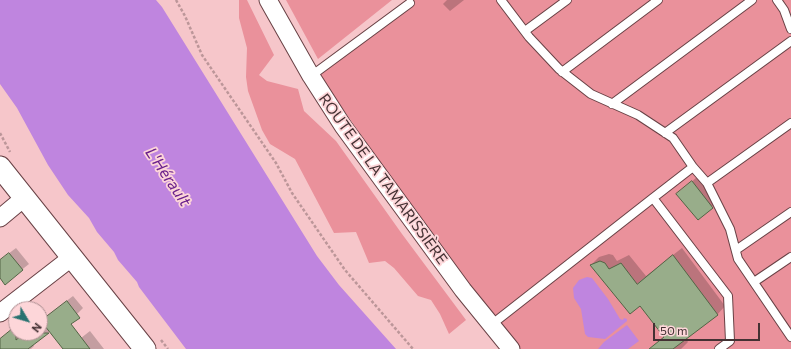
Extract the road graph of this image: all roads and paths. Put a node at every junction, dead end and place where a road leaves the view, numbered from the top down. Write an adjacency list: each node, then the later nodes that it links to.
1 (176, 0): 33 (path)
2 (268, 0): 13 (street, ROUTE DE LA TAMARISSIÈRE)
3 (501, 0): 10 (lane)
4 (567, 0): 10 (lane)
5 (658, 0): 12 (lane)
6 (752, 0): 14 (lane)
7 (777, 0): 9 (lane)
8 (410, 3): 13 (lane)
9 (791, 29)
10 (525, 31): 12 (lane)
11 (791, 41): 16 (lane)
12 (562, 72): 14 (lane)
13 (311, 76): 29 (street, ROUTE DE LA TAMARISSIÈRE)
14 (612, 104): 16 (lane)
15 (791, 123): 19 (lane)
16 (665, 133): 18 (lane)
17 (0, 167): 20 (street)
18 (693, 167): 19 (lane); 21 (lane)
19 (707, 182): 24 (lane)
20 (24, 198): 23 (street); 26 (street)
21 (653, 198): 29 (lane); 35 (lane)
22 (791, 212): 24 (lane)
23 (0, 218)
24 (736, 250): 27 (lane)
25 (791, 256): 27 (lane)
26 (71, 258): 28 (street); 32 (street)
27 (754, 282): 30 (lane)
28 (0, 313)
29 (491, 325): 34 (street, ROUTE DE LA TAMARISSIÈRE)
30 (788, 326): 31 (lane)
31 (791, 337)
32 (145, 349)
33 (413, 349)
34 (511, 349)
35 (719, 349)

